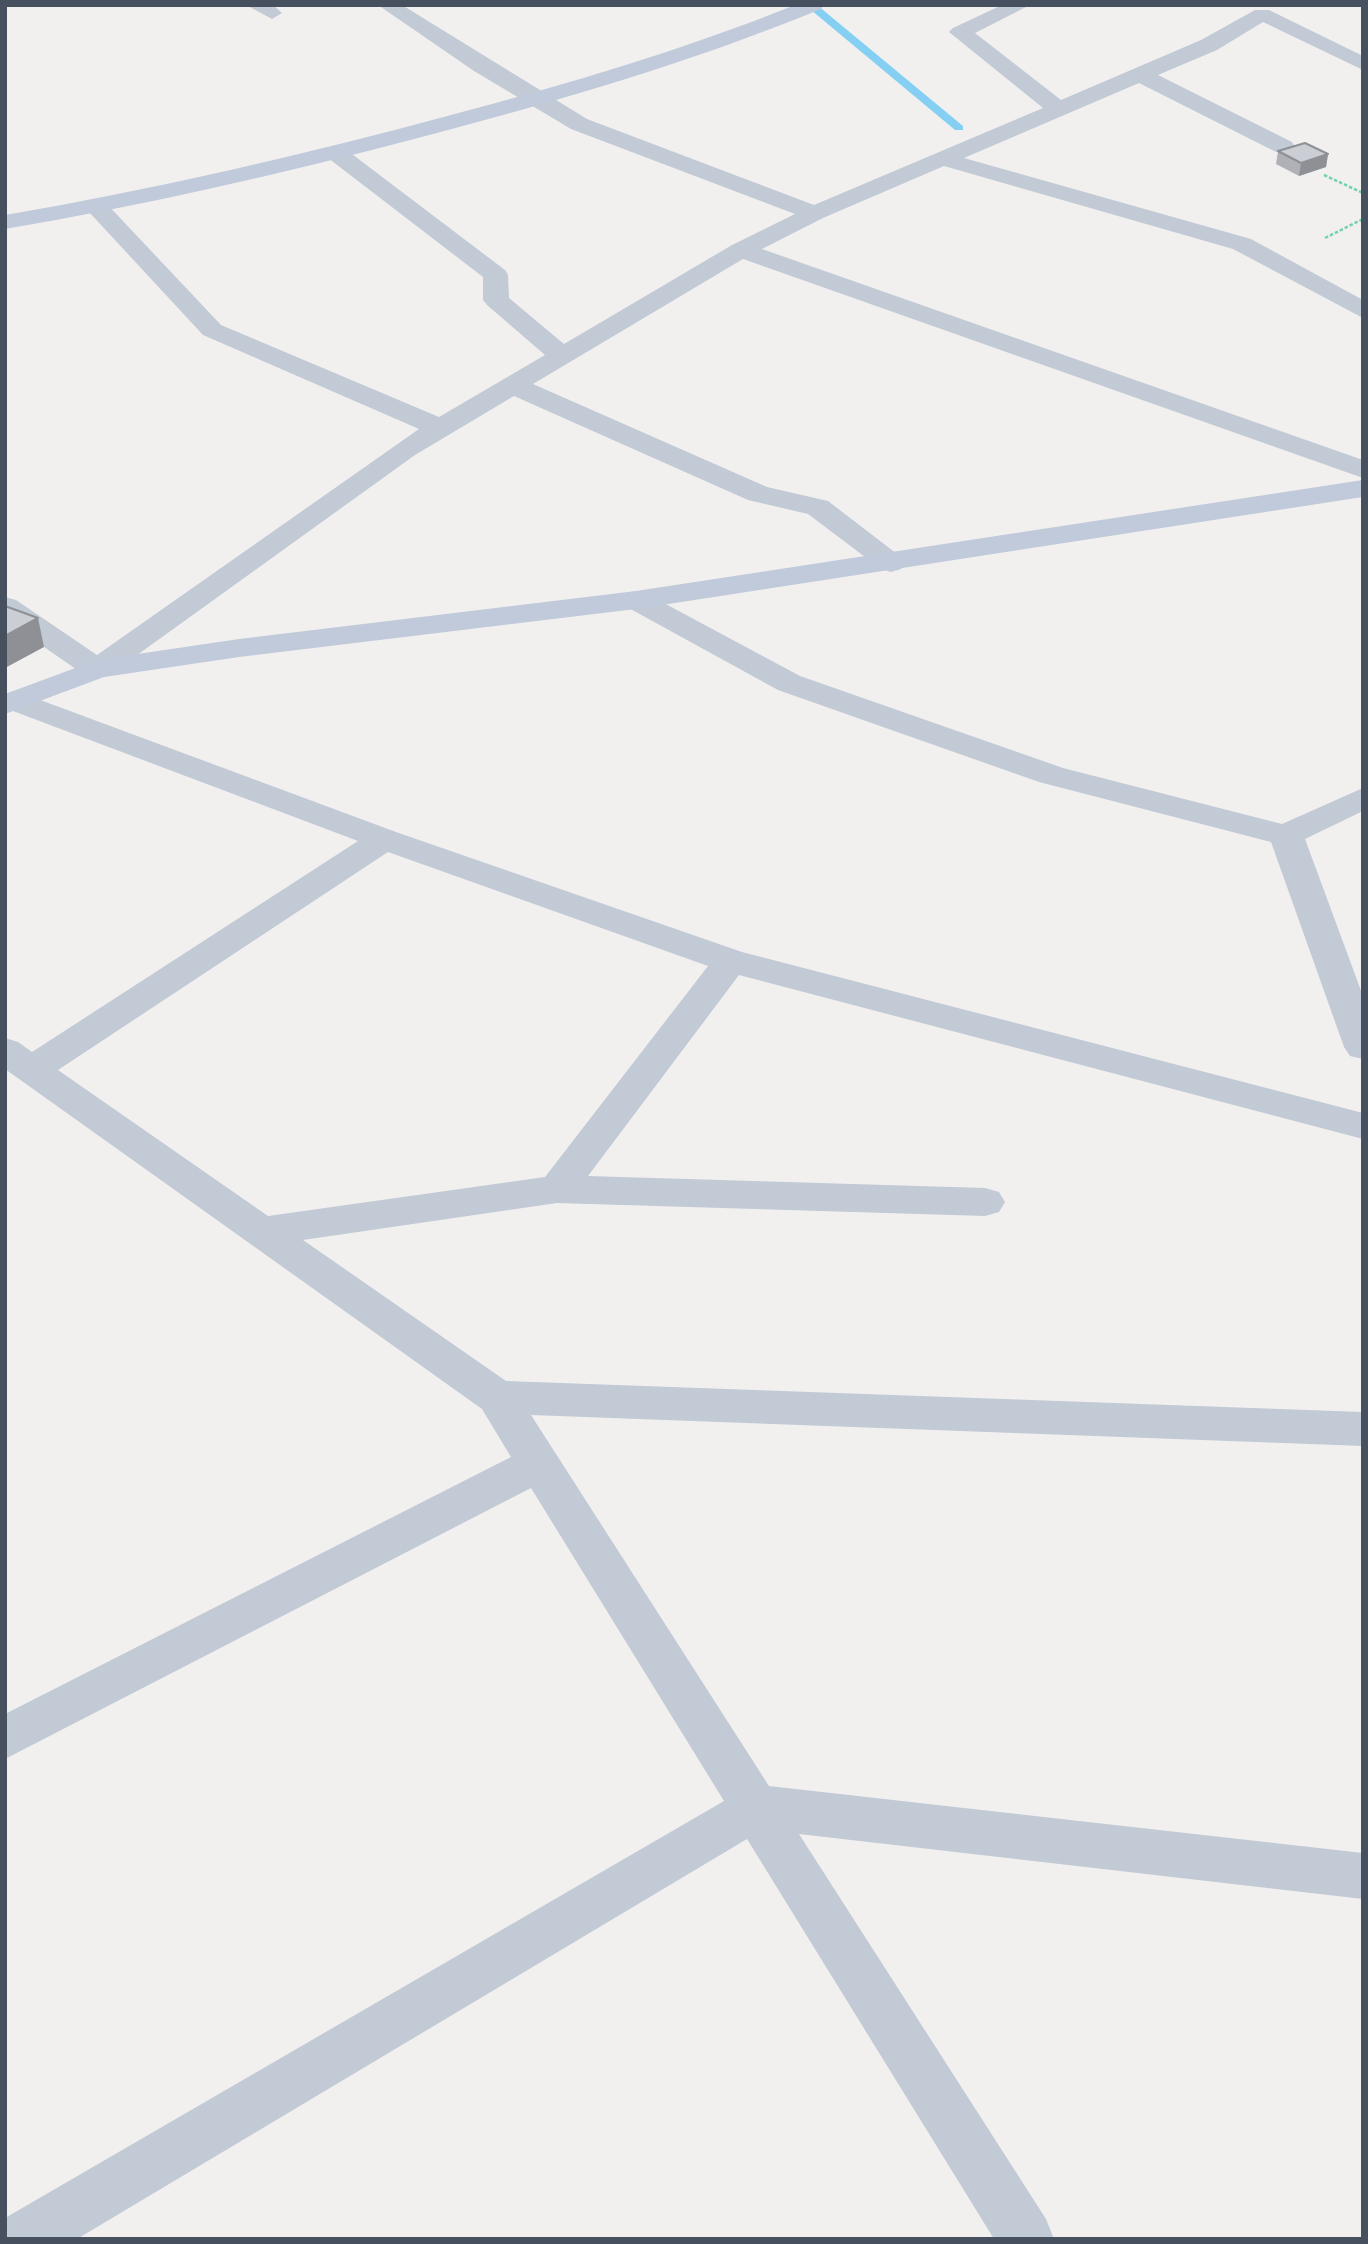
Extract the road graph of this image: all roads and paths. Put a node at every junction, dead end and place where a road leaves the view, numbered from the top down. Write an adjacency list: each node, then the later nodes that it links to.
1 (388, 5): 8 (street)
2 (814, 5): 8 (street)
3 (1020, 5): 9 (street)
4 (1297, 5): 5 (street)
5 (1253, 9): 6 (street); 7 (street)
6 (1363, 64)
7 (1139, 74): 9 (street); 10 (street)
8 (537, 99): 11 (street); 16 (street)
9 (1057, 108): 12 (street)
10 (1284, 147)
11 (336, 153): 15 (street); 20 (street)
12 (943, 159): 16 (street); 19 (street)
13 (1324, 175): 14 (path)
14 (1363, 193)
15 (97, 207): 17 (street); 22 (street)
16 (815, 213): 18 (street)
17 (5, 222)
18 (741, 250): 20 (street); 23 (street)
19 (1363, 310)
20 (561, 355): 21 (street)
21 (512, 385): 22 (street); 25 (street)
22 (440, 428): 28 (street)
23 (1363, 470)
24 (1363, 488): 25 (street)
25 (891, 563): 26 (street)
26 (636, 600): 28 (street); 31 (street)
27 (5, 606): 28 (street)
28 (97, 669): 29 (street)
29 (11, 703): 32 (street)
30 (1363, 798): 31 (street)
31 (1286, 835): 34 (street)
32 (384, 839): 33 (street); 35 (street)
33 (731, 961): 36 (street); 37 (street)
34 (1363, 1047)
35 (18, 1061): 39 (street)
36 (1363, 1126)
37 (557, 1189): 38 (street); 39 (street)
38 (985, 1202)
39 (264, 1231): 40 (street)
40 (497, 1397): 41 (street); 42 (street)
41 (1363, 1429)
42 (538, 1463): 43 (street); 44 (street)
43 (5, 1738)
44 (757, 1807): 45 (street); 46 (street); 47 (street)
45 (1363, 1877)
46 (1022, 2237)
47 (23, 2239)

